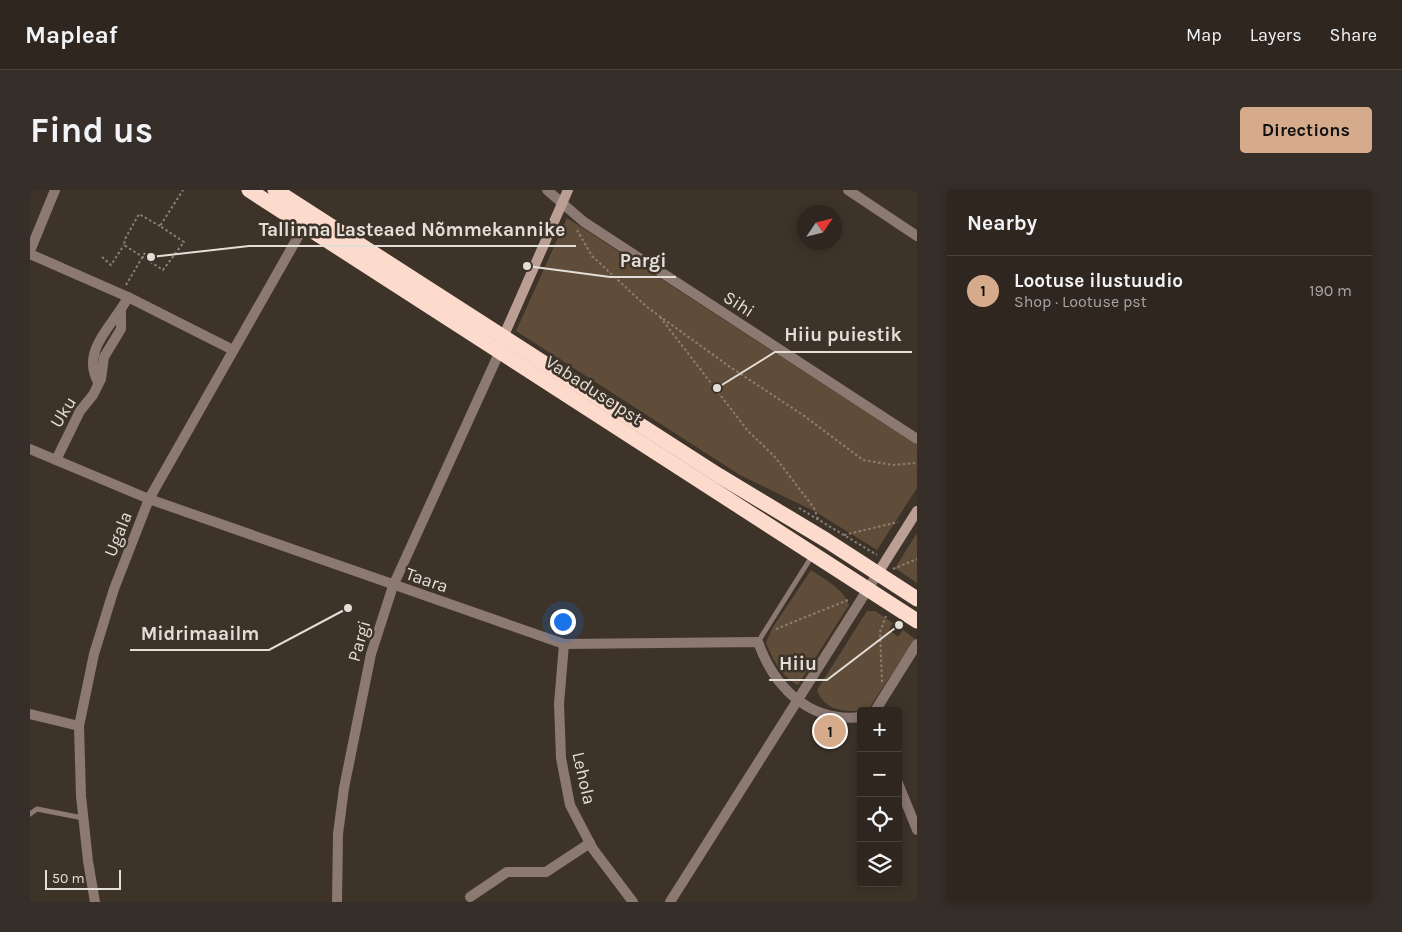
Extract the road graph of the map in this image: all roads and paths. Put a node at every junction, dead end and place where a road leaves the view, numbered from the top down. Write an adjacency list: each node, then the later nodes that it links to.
1 (56, 190): 15 (street)
2 (183, 190): 10 (path)
3 (275, 190): 9 (highway, Vabaduse pst)
4 (547, 190): 8 (street, Sihi)
5 (568, 190): 8 (street, Pargi)
6 (848, 190): 12 (street)
7 (252, 191): 9 (highway, Vabaduse pst)
8 (562, 205): 21 (street, Pargi); 24 (street, Sihi)
9 (308, 220): 21 (highway, Vabaduse pst); 22 (street, Ugala)
10 (160, 226): 13 (path); 17 (path)
11 (575, 227): 20 (path)
12 (917, 236)
13 (124, 245): 16 (path); 17 (path)
14 (146, 251): 17 (path)
15 (30, 253): 18 (street)
16 (102, 257)
17 (142, 258): 18 (path)
18 (128, 297): 19 (street, Uku); 22 (street)
19 (120, 313): 23 (street, Uku); 23 (street, Uku)
20 (658, 315): 27 (path); 30 (path)
21 (501, 344): 33 (highway, Vabaduse pst); 36 (highway, Vabaduse pst); 37 (street, Pargi)
22 (233, 350): 28 (street, Ugala)
23 (98, 382): 26 (street, Uku)
24 (917, 439)
25 (30, 449): 26 (street, Taara)
26 (56, 460): 28 (street, Taara)
27 (917, 463)
28 (150, 499): 37 (street, Taara); 51 (street, Ugala)
29 (917, 511): 36 (street)
30 (818, 519)
31 (900, 522): 32 (path)
32 (844, 535)
33 (813, 555): 38 (highway, Vabaduse pst); 43 (lane)
34 (917, 559): 35 (path)
35 (894, 569)
36 (878, 574): 38 (street); 40 (highway, Vabaduse pst)
37 (393, 586): 44 (street, Taara); 59 (street, Pargi)
38 (869, 590): 42 (highway, Vabaduse pst); 47 (street)
39 (855, 598): 43 (path)
40 (917, 599)
41 (886, 616): 46 (path)
42 (917, 622)
43 (760, 638): 44 (street, Taara); 47 (street)
44 (564, 644): 56 (street, Lehola)
45 (917, 644): 46 (street)
46 (883, 697): 48 (street)
47 (799, 701): 50 (street); 61 (street)
48 (877, 707)
49 (30, 714): 51 (street)
50 (857, 717)
51 (79, 726): 54 (street, Ugala)
52 (902, 793): 55 (street)
53 (30, 814): 54 (lane)
54 (83, 818): 58 (street, Ugala)
55 (917, 830)
56 (590, 843): 57 (street); 60 (street, Lehola)
57 (470, 897)
58 (95, 902)
59 (336, 902)
60 (633, 902)
61 (670, 902)

